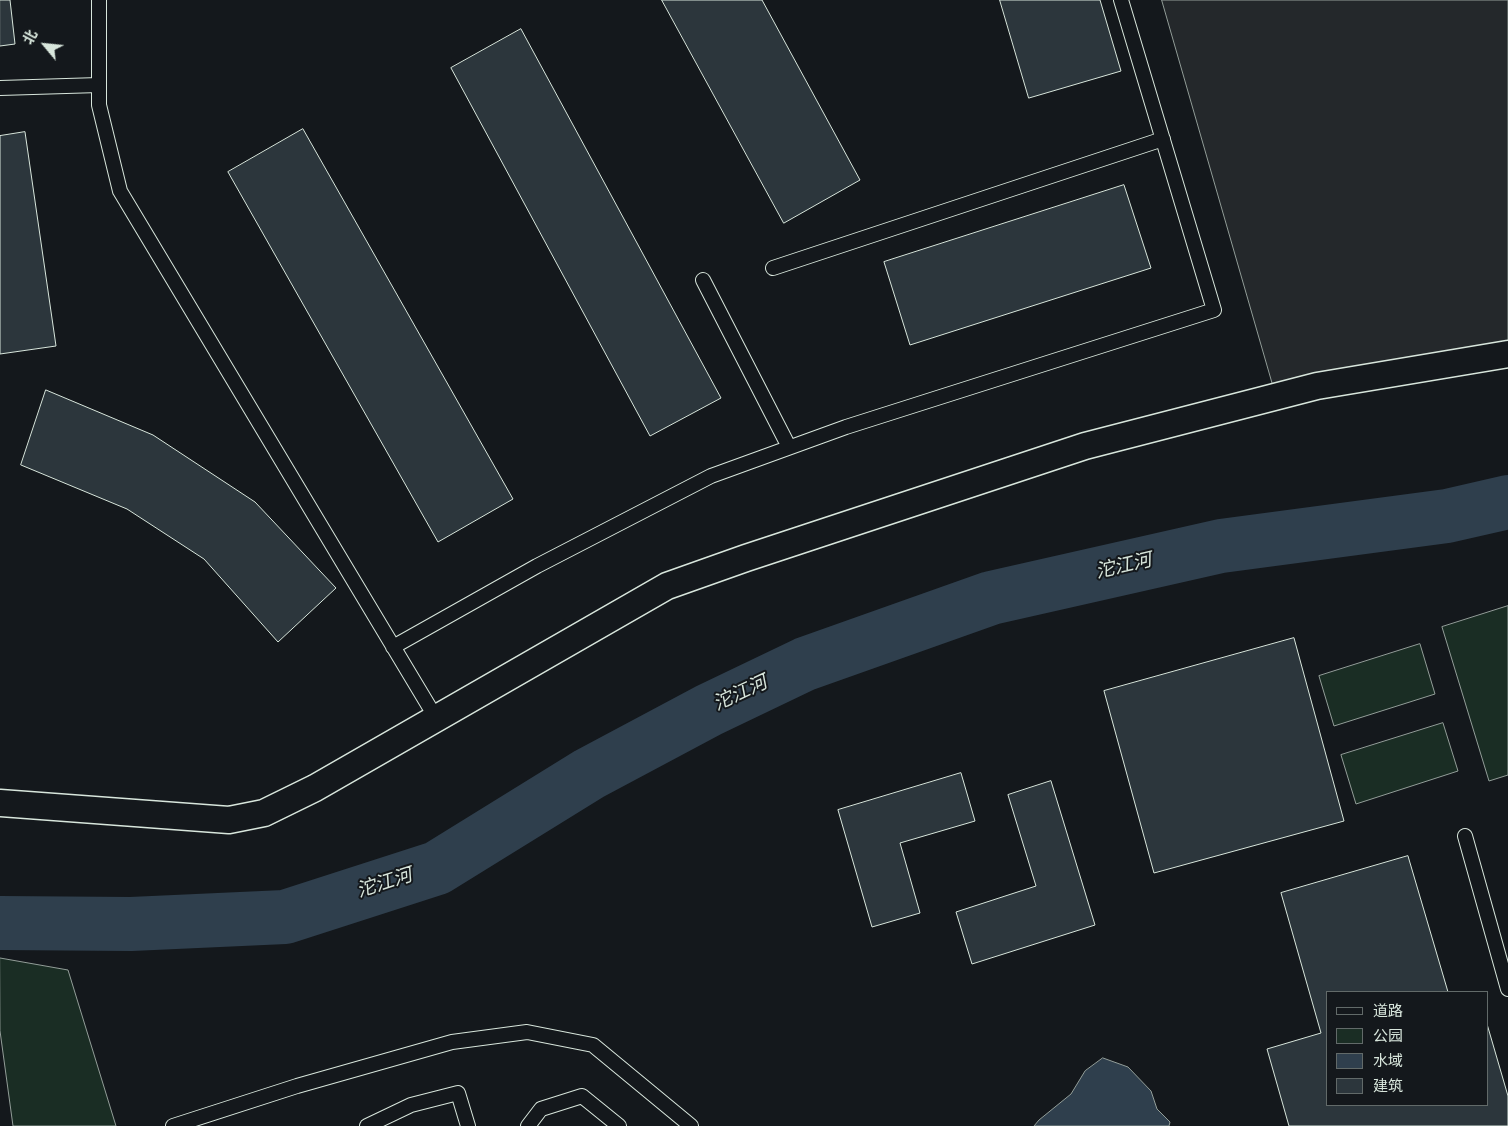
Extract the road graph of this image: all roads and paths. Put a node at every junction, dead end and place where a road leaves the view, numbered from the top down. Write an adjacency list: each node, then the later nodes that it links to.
1 (99, 0): 3 (lane)
2 (1121, 0): 5 (lane)
3 (99, 85): 4 (lane); 10 (lane)
4 (0, 88)
5 (1163, 139): 6 (lane); 9 (lane)
6 (773, 268)
7 (703, 280): 9 (lane)
8 (1508, 354): 11 (street)
9 (789, 447): 10 (lane)
10 (394, 647): 11 (lane)
11 (436, 718): 12 (street)
12 (0, 803)
13 (1464, 836): 14 (lane)
14 (1508, 990)
15 (173, 1126): 20 (lane)
16 (367, 1126): 17 (lane)
17 (468, 1126)
18 (528, 1126): 19 (lane)
19 (619, 1126)
20 (691, 1126)

